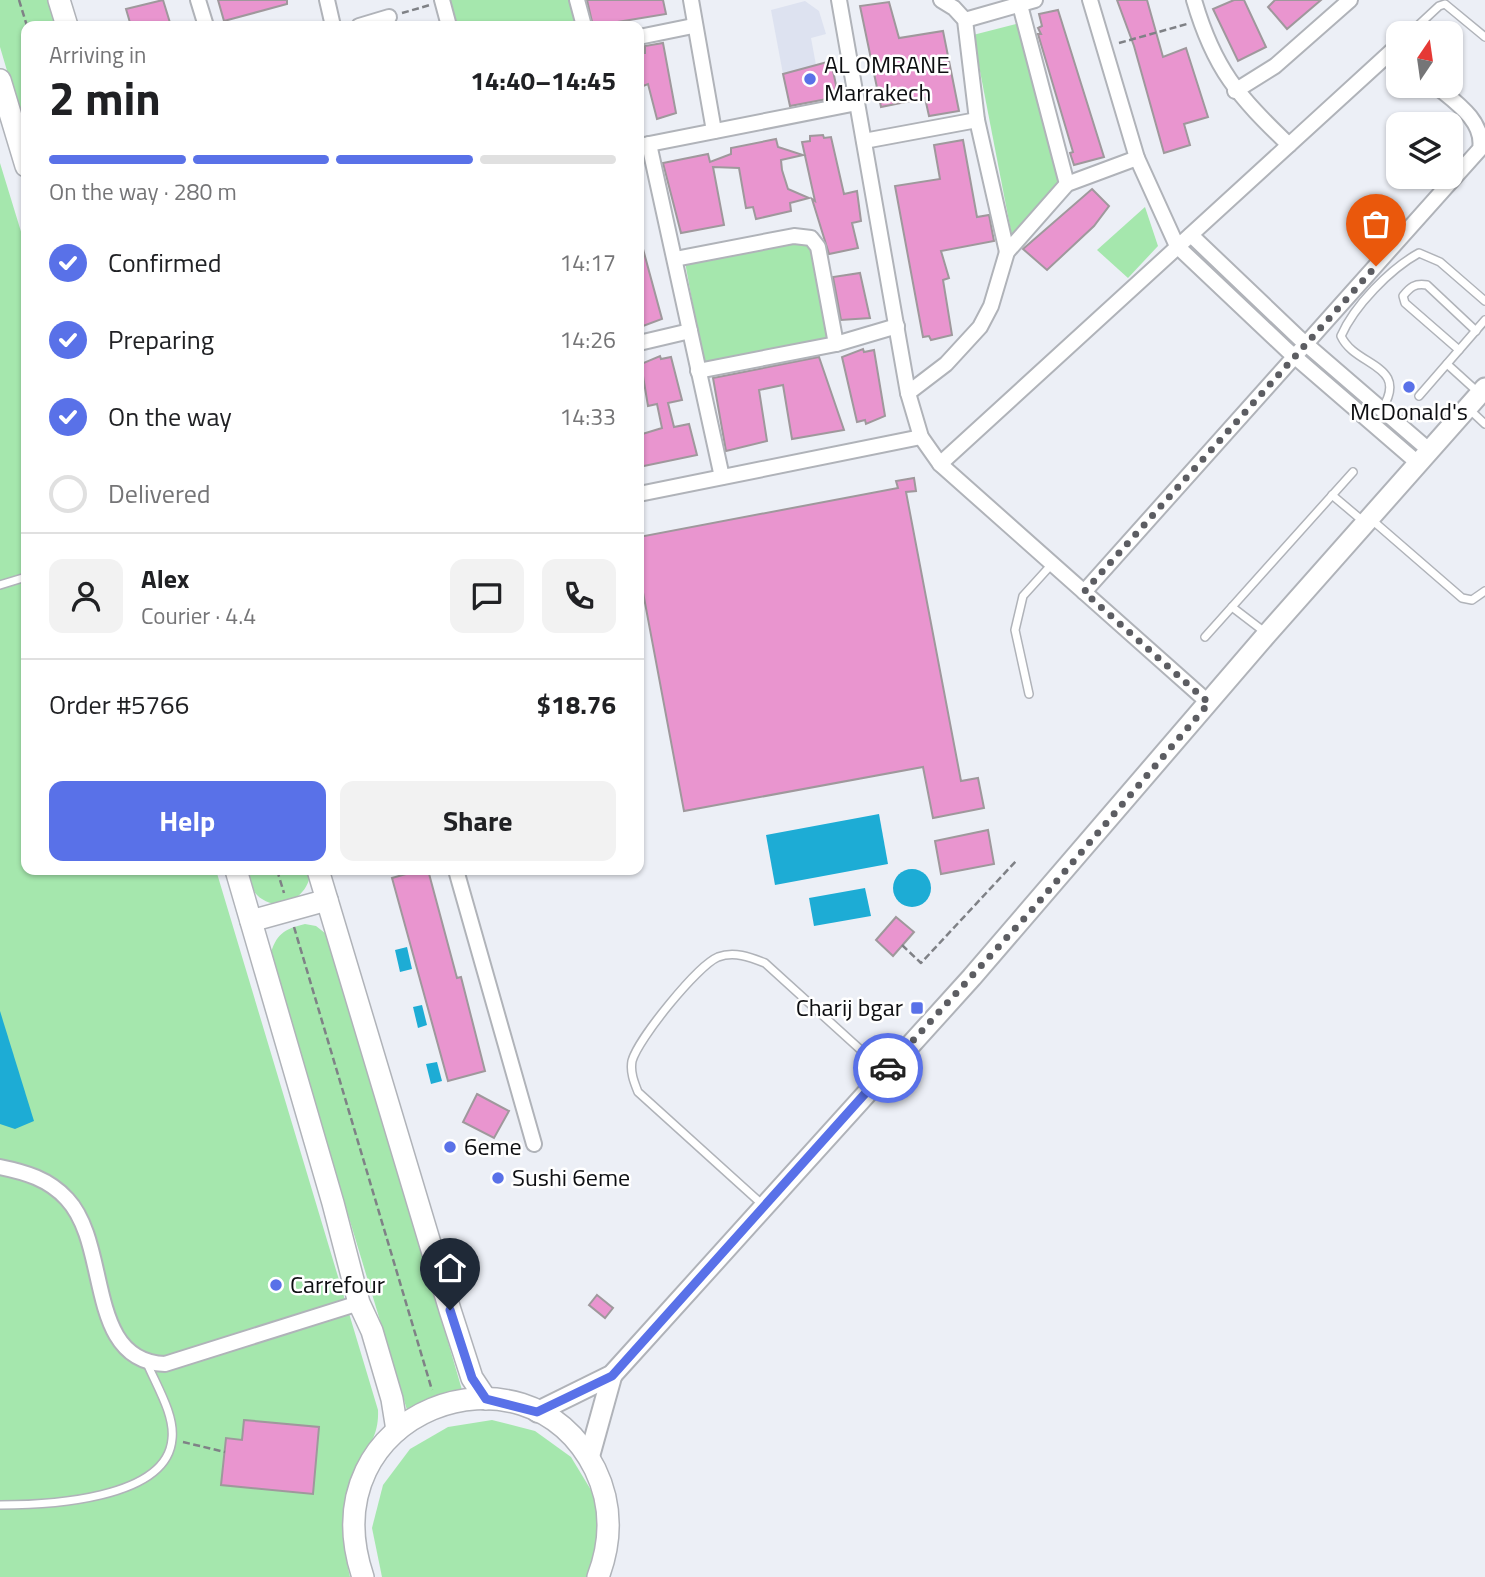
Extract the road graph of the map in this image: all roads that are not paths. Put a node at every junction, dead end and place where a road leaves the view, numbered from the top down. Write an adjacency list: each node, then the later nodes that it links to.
1 (59, 0): 15 (main road)
2 (198, 0): 16 (street)
3 (327, 0): 17 (street)
4 (577, 0): 20 (street)
5 (691, 0): 22 (street)
6 (839, 0): 29 (street)
7 (940, 0): 14 (street)
8 (1090, 0): 36 (street)
9 (1194, 0): 27 (street)
10 (1350, 0): 27 (street)
11 (442, 1): 19 (street)
12 (1028, 2): 14 (street); 37 (street)
13 (389, 17): 18 (street)
14 (965, 20): 30 (street)
15 (65, 21)
16 (204, 21)
17 (332, 21)
18 (376, 21)
19 (448, 21)
20 (583, 21)
21 (1423, 21): 24 (lane)
22 (693, 26): 23 (street); 31 (street)
23 (644, 36)
24 (1485, 37)
25 (1386, 59): 34 (street)
26 (0, 80): 35 (main road)
27 (1235, 91): 34 (street)
28 (1450, 98): 49 (street)
29 (857, 103): 31 (street); 32 (street)
30 (977, 120): 32 (street); 40 (street)
31 (714, 131): 33 (street)
32 (864, 141): 44 (street)
33 (644, 145): 41 (street)
34 (1289, 145): 38 (street)
35 (21, 149)
36 (1137, 158): 37 (street); 39 (street)
37 (1067, 184): 40 (street)
38 (1191, 235): 39 (street); 49 (street)
39 (1177, 246): 51 (street); 61 (street)
40 (1007, 252): 54 (street)
41 (676, 259): 45 (street); 48 (street)
42 (1485, 301): 57 (lane)
43 (1485, 320): 46 (lane)
44 (897, 326): 48 (street); 54 (street)
45 (690, 331): 47 (street); 53 (street)
46 (1476, 331): 50 (lane); 50 (lane)
47 (644, 342)
48 (836, 344): 53 (street)
49 (1307, 344): 51 (street); 57 (street)
50 (1459, 350): 52 (lane)
51 (1296, 358): 60 (street); 71 (street)
52 (1447, 364): 55 (lane); 56 (lane)
53 (698, 371): 63 (street)
54 (908, 393): 59 (street)
55 (1419, 396)
56 (1478, 397): 58 (lane); 60 (main road)
57 (1382, 409): 60 (street)
58 (1485, 424)
59 (921, 438): 61 (street); 63 (street)
60 (1424, 458): 66 (main road)
61 (940, 464): 67 (street)
62 (1353, 472): 65 (lane)
63 (722, 477): 64 (street)
64 (644, 493)
65 (1332, 495): 66 (lane); 72 (lane)
66 (1367, 520): 70 (lane); 73 (main road)
67 (1052, 564): 71 (street); 75 (lane)
68 (21, 579): 69 (lane)
69 (0, 585)
70 (1485, 591)
71 (1084, 592): 76 (street)
72 (1232, 607): 73 (lane); 74 (lane)
73 (1267, 634): 76 (main road)
74 (1205, 637)
75 (1029, 694)
76 (1209, 703): 82 (main road)
77 (237, 875): 81 (main road)
78 (320, 875): 80 (main road)
79 (457, 875): 83 (street)
80 (327, 900): 81 (main road); 89 (main road)
81 (251, 921): 86 (main road)
82 (885, 1071): 85 (main road); 85 (lane)
83 (534, 1144)
84 (0, 1167): 87 (street)
85 (764, 1206): 88 (main road)
86 (359, 1303): 87 (street); 91 (main road)
87 (147, 1363): 93 (lane)
88 (612, 1376): 90 (main road); 92 (main road)
89 (486, 1399): 90 (main road); 91 (main road)
90 (537, 1412): 92 (main road)
91 (397, 1430): 94 (main road)
92 (589, 1458): 95 (main road)
93 (0, 1505)
94 (363, 1577)
95 (598, 1577)

